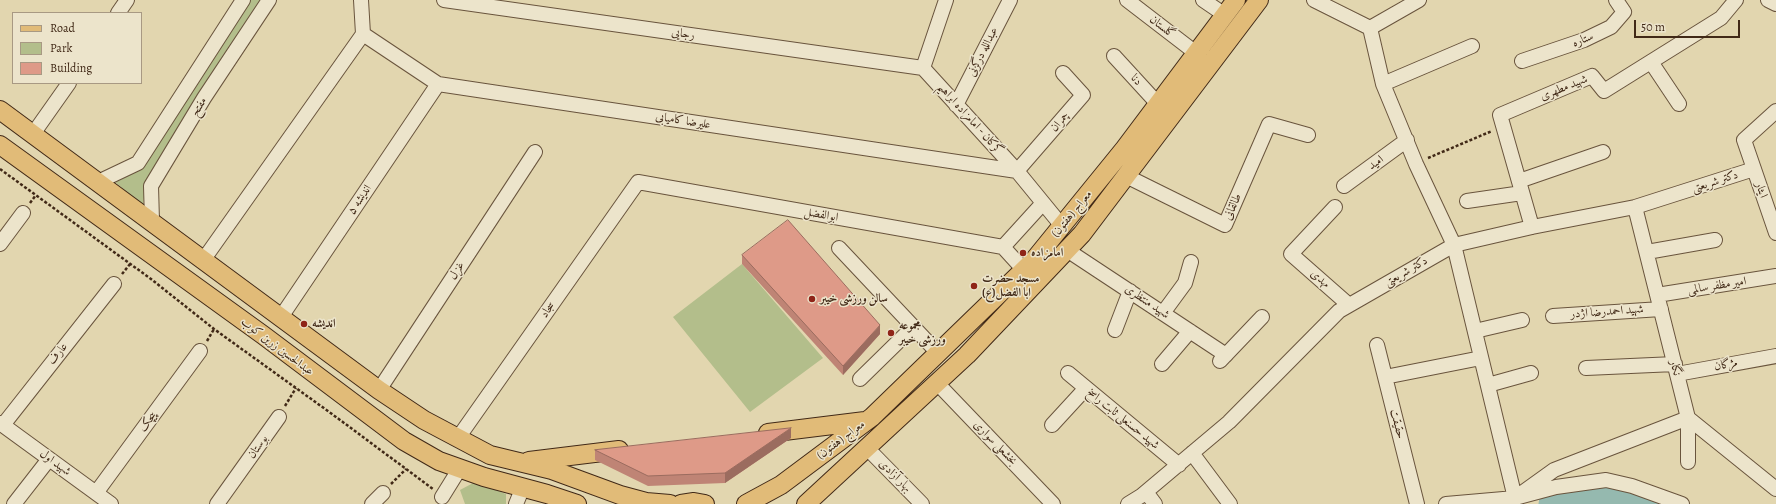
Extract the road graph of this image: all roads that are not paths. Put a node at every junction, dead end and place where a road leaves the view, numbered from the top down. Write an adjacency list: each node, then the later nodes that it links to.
1 (127, 0): 18 (street)
2 (243, 0): 47 (street, مفتح)
3 (269, 0): 56 (street, مفتح)
4 (361, 0): 22 (street)
5 (444, 0): 28 (street, رجایی)
6 (946, 0): 28 (street)
7 (1010, 0): 35 (street, عبدالله درگزنی)
8 (1127, 0): 24 (street, گلستان)
9 (1203, 0): 19 (street)
10 (1236, 0): 19 (main road, معراج (هفتون))
11 (1259, 0): 20 (main road, معراج (هفتون))
12 (1314, 0): 21 (street)
13 (1419, 0): 21 (street)
14 (1616, 0): 26 (street, ستاره)
15 (1736, 0): 27 (street, شهید مطهری)
16 (1768, 0): 17 (street)
17 (1776, 4)
18 (119, 12)
19 (1225, 15): 20 (main road); 24 (main road, معراج (هفتون))
20 (1239, 26): 46 (main road, معراج (هفتون))
21 (1370, 28): 32 (street)
22 (363, 34): 31 (street, علیرضا کامیابی); 67 (street)
23 (1472, 46): 32 (street)
24 (1196, 53): 33 (main road, معراج (هفتون))
25 (1114, 56): 33 (street, دنا)
26 (1522, 61)
27 (1651, 62): 34 (street); 50 (street, شهید مطهری)
28 (923, 68): 35 (street, گرکان - امامزاده ابراهیم)
29 (1063, 73): 45 (street, چمران)
30 (68, 84): 38 (street)
31 (438, 84): 45 (street, علیرضا کامیابی); 78 (street, اندیشه ۵)
32 (1383, 84): 40 (street)
33 (1158, 104): 57 (main road, معراج (هفتون))
34 (1679, 104)
35 (956, 105): 45 (street, گرکان - امامزاده ابراهیم)
36 (0, 110): 38 (main road)
37 (1776, 111): 44 (street, ایثار)
38 (33, 134): 47 (main road)
39 (1308, 135): 46 (street, طالقانی)
40 (1407, 140): 49 (street, امید); 62 (street)
41 (0, 145): 115 (main road, عبدالحسین زرین کوب)
42 (535, 152): 100 (street, غزل)
43 (1603, 152): 50 (street)
44 (1754, 169): 54 (street, دکتر شریعتی); 59 (street, ایثار)
45 (1017, 171): 52 (street, گرکان - امامزاده ابراهیم)
46 (1126, 176): 65 (main road, معراج (هفتون))
47 (98, 182): 56 (main road)
48 (638, 182): 63 (street, ابوالفضل); 107 (street, سجاد)
49 (1344, 186)
50 (1521, 187): 51 (street); 58 (street)
51 (1467, 201)
52 (1043, 203): 57 (street, گرکان - امامزاده ابراهیم); 63 (street)
53 (1335, 207): 74 (street, مهدی)
54 (1635, 207): 58 (street, دکتر شریعتی); 66 (street, نگار)
55 (23, 213): 61 (street)
56 (152, 221): 67 (main road)
57 (1062, 226): 69 (main road, معراج (هفتون))
58 (1532, 227): 62 (street, دکتر شریعتی)
59 (1776, 233)
60 (1715, 240): 66 (street)
61 (0, 244)
62 (1454, 245): 74 (street, دکتر شریعتی); 83 (street)
63 (1003, 247): 69 (street)
64 (840, 248): 87 (street)
65 (1068, 250): 72 (street, شهید منتظری); 97 (main road, معراج (هفتون))
66 (1647, 252): 73 (street, نگار)
67 (204, 259): 78 (main road)
68 (1192, 262): 76 (street)
69 (1024, 270): 87 (main road, معراج (هفتون))
70 (1776, 276): 73 (street, امیر مظفر سالمی)
71 (114, 284): 104 (street, عارف)
72 (1130, 291): 76 (street, شهید منتظری); 81 (street)
73 (1657, 295): 75 (street, نگار)
74 (1349, 304): 110 (street, دکتر شریعتی)
75 (1661, 308): 77 (street, شهید احمدرضا اژدر); 92 (street, نگار)
76 (1163, 313): 82 (street, شهید منتظری)
77 (1553, 316)
78 (281, 317): 100 (main road)
79 (1262, 317): 82 (street, شهید منتظری)
80 (1522, 320): 83 (street)
81 (1115, 330)
82 (1190, 331): 90 (street)
83 (1475, 331): 89 (street)
84 (908, 332): 96 (street)
85 (1377, 345): 95 (street, حقیقت)
86 (200, 351): 119 (street, پیچک)
87 (938, 353): 103 (main road, معراج (هفتون))
88 (1776, 356): 92 (street, مژگان)
89 (1481, 358): 95 (street); 98 (street)
90 (1162, 364)
91 (1586, 368): 92 (street, مژگان)
92 (1676, 369): 102 (street, نگار)
93 (1531, 373): 98 (street)
94 (1068, 374): 99 (street, شهید حسنعلی ثابت راسخ)
95 (1385, 377): 140 (street, حقیقت)
96 (860, 379)
97 (938, 383): 109 (main road, معراج (هفتون)); 136 (street, بخشعلی سواری)
98 (1488, 385): 122 (street)
99 (1086, 388): 105 (street); 114 (street, شهید حسنعلی ثابت راسخ)
100 (379, 390): 107 (main road)
101 (279, 417): 128 (street, بوستان)
102 (1688, 418): 113 (street, نگار); 116 (street); 122 (street)
103 (866, 421): 106 (main road); 124 (main road, معراج (هفتون))
104 (1, 424): 111 (street, شهید اول)
105 (1052, 425)
106 (755, 434)
107 (458, 438): 112 (main road)
108 (636, 448): 112 (main road)
109 (867, 448): 125 (street, بهار آزادی); 135 (main road, معراج (هفتون))
110 (1192, 453): 114 (street, دکتر شریعتی); 139 (street)
111 (50, 459): 119 (street, شهید اول); 126 (street)
112 (517, 462): 123 (main road)
113 (1688, 462)
114 (1179, 465): 118 (street, دکتر شریعتی)
115 (460, 468): 117 (main road, عبدالحسین زرین کوب); 121 (street)
116 (1774, 485)
117 (522, 487): 130 (street); 131 (main road, عبدالحسین زرین کوب)
118 (1146, 492): 137 (street, دکتر شریعتی); 138 (street)
119 (96, 493): 127 (street, شهید اول)
120 (383, 493): 129 (street)
121 (442, 496)
122 (1514, 498): 141 (street); 142 (street)
123 (623, 499): 132 (main road)
124 (756, 502)
125 (919, 503)
126 (14, 504)
127 (111, 504)
128 (217, 504)
129 (372, 504)
130 (516, 504)
131 (577, 504)
132 (670, 504)
133 (681, 504): 134 (main road)
134 (705, 504)
135 (806, 504)
136 (1053, 504)
137 (1128, 504)
138 (1155, 504)
139 (1230, 504)
140 (1417, 504)
141 (1446, 504)
142 (1682, 504)

